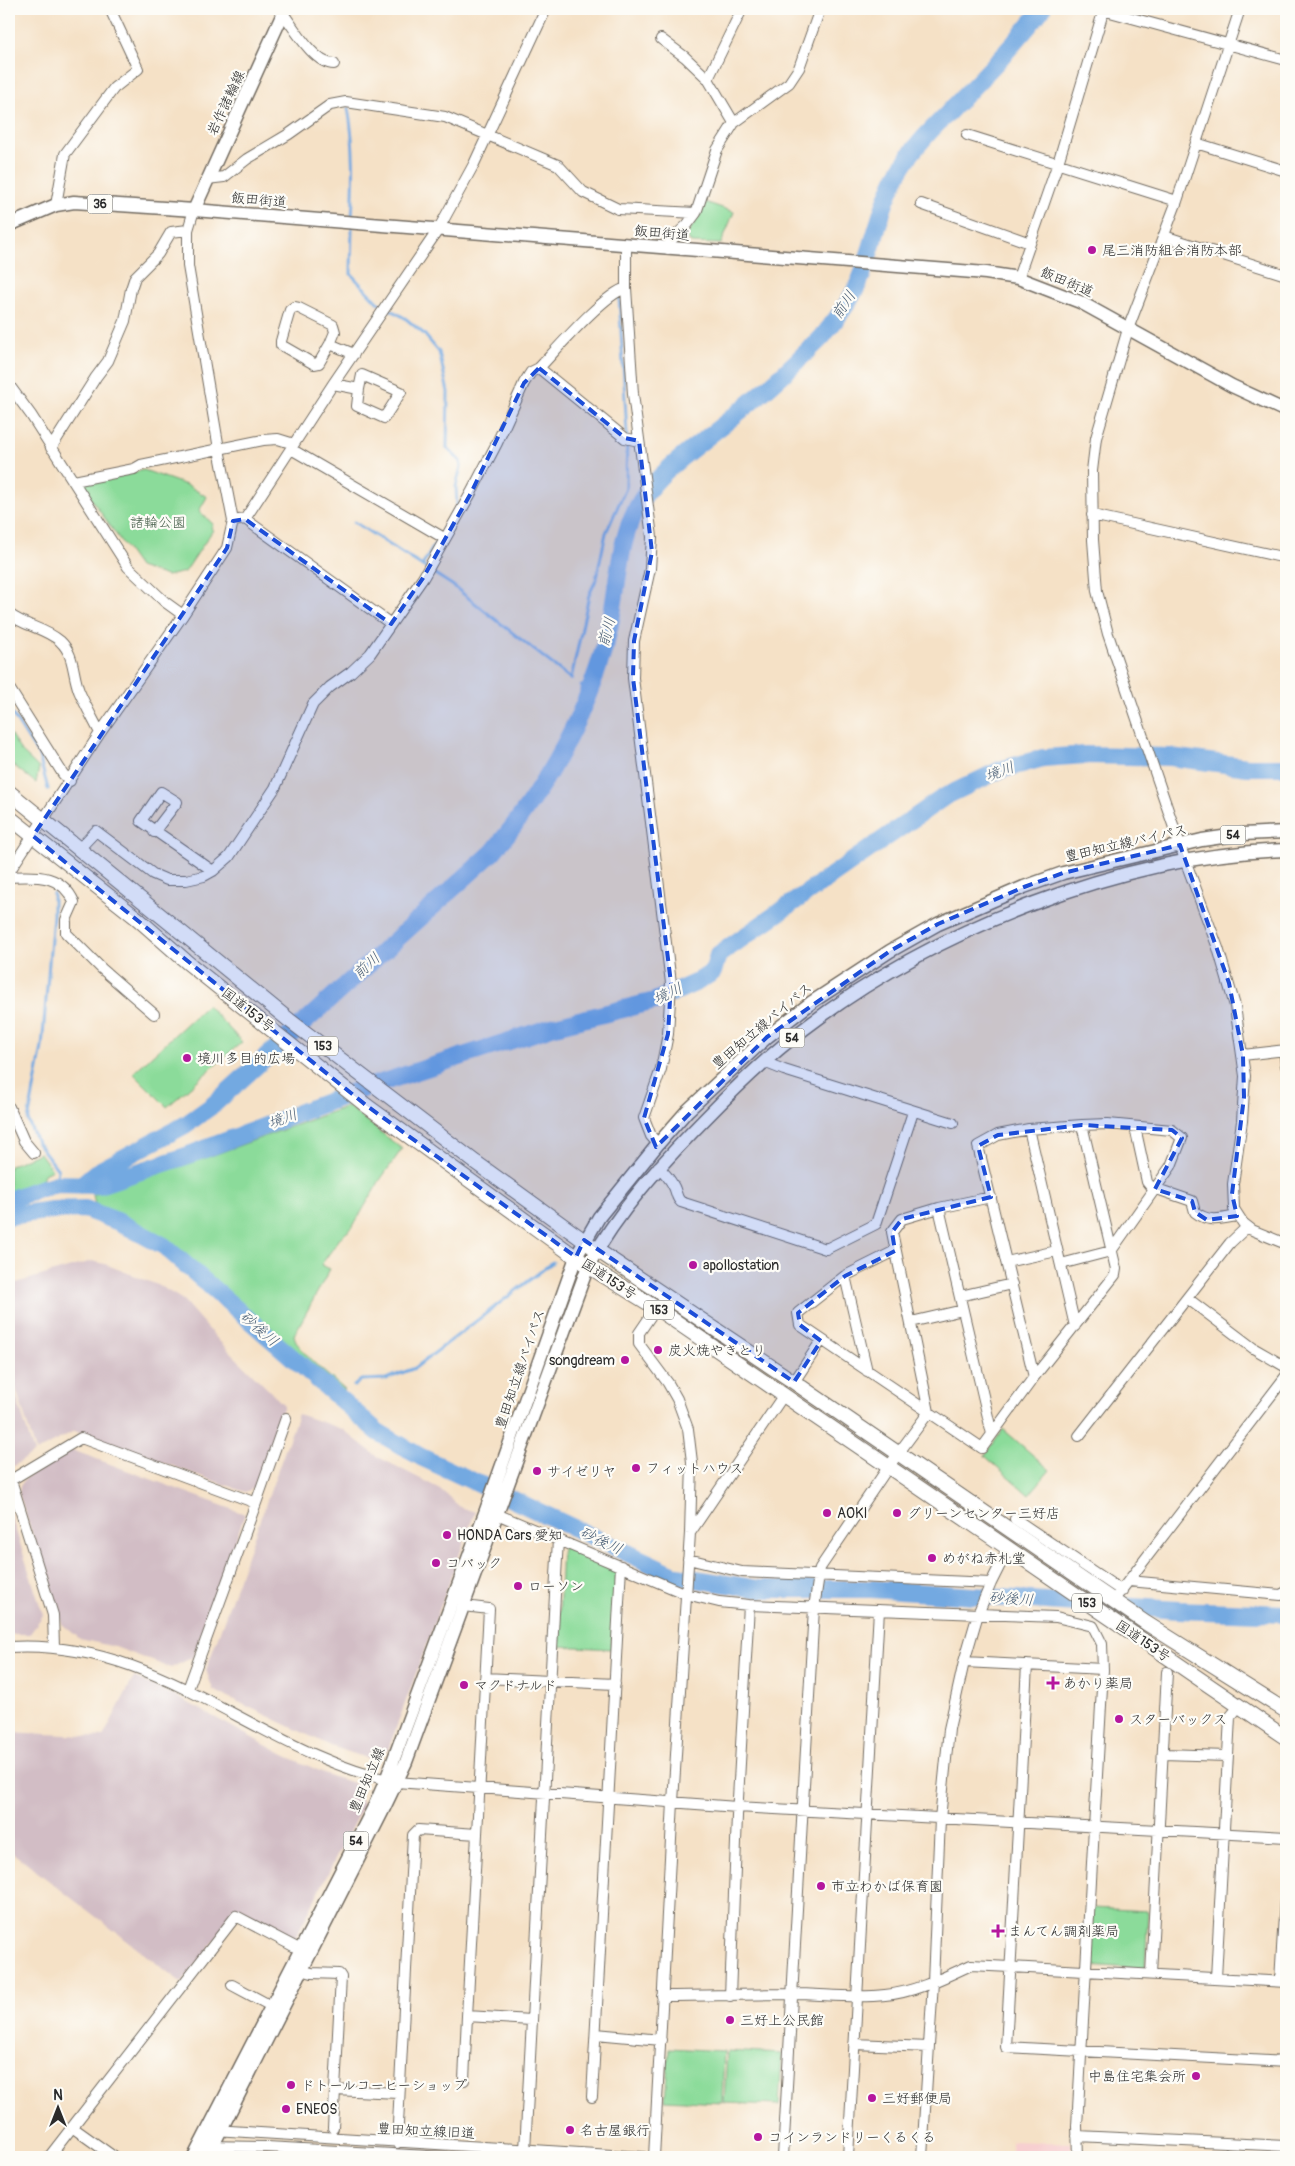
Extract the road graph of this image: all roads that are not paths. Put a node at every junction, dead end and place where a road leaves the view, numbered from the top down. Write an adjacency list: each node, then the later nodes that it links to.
1 (110, 9): 22 (street)
2 (546, 9): 14 (street)
3 (742, 9): 12 (street)
4 (820, 9): 13 (street)
5 (1102, 9): 9 (street); 17 (street)
6 (1240, 9): 9 (street)
7 (282, 10): 11 (street); 19 (main road, 岩作諸輪線)
8 (661, 39): 12 (street)
9 (1228, 45): 10 (street); 16 (street)
10 (1286, 60)
11 (334, 64)
12 (708, 79): 13 (street)
13 (734, 123): 24 (street)
14 (486, 134): 19 (street); 24 (street); 27 (street)
15 (967, 135): 17 (street)
16 (1196, 142): 18 (street); 20 (street)
17 (1058, 163): 20 (street); 29 (street)
18 (1286, 171)
19 (207, 179): 23 (main road, 岩作諸輪線)
20 (1177, 202): 28 (street)
21 (921, 204): 29 (street)
22 (56, 205): 23 (main road, 飯田街道 / 36); 25 (main road, 飯田街道 / 36)
23 (194, 210): 26 (street); 27 (main road, 飯田街道)
24 (696, 213): 31 (street)
25 (9, 225)
26 (188, 230): 45 (street); 46 (street)
27 (438, 230): 30 (main road, 飯田街道); 37 (street)
28 (1164, 236): 32 (street); 35 (street)
29 (1030, 243): 33 (street)
30 (626, 245): 31 (main road, 飯田街道); 34 (street)
31 (668, 249): 33 (main road, 飯田街道)
32 (1286, 275)
33 (1018, 278): 35 (main road, 飯田街道)
34 (626, 288): 38 (street); 43 (street)
35 (1128, 329): 42 (main road, 飯田街道); 48 (street)
36 (330, 344): 36 (street); 37 (street)
37 (354, 354): 39 (street)
38 (539, 368): 43 (street); 51 (street)
39 (333, 384): 41 (street); 44 (street)
40 (9, 386): 45 (street)
41 (359, 389): 41 (street)
42 (1286, 411)
43 (639, 441): 83 (street)
44 (292, 446): 46 (street); 49 (street); 51 (street)
45 (51, 448): 47 (street)
46 (219, 449): 47 (street); 50 (street)
47 (74, 481): 54 (street)
48 (1092, 515): 52 (street); 65 (street)
49 (244, 519): 50 (street); 55 (street)
50 (233, 520): 54 (street)
51 (444, 538): 55 (street)
52 (1286, 558)
53 (9, 614): 57 (street)
54 (183, 615): 57 (street)
55 (391, 624): 69 (street)
56 (9, 688): 58 (street)
57 (100, 733): 58 (street)
58 (70, 781): 61 (street)
59 (9, 792): 61 (highway, 国道153号 / 153)
60 (9, 817): 64 (highway, 国道153号 / 153)
61 (43, 821): 64 (street); 66 (highway, 国道153号 / 153)
62 (154, 832): 69 (street)
63 (1286, 832): 65 (main road, 豊田知立線バイパス / 54)
64 (33, 836): 70 (street); 97 (highway, 国道153号 / 153)
65 (1180, 846): 68 (street); 83 (main road, 豊田知立線バイパス / 54)
66 (78, 849): 69 (street); 91 (highway, 国道153号 / 153)
67 (1286, 850): 68 (main road, 豊田知立線バイパス / 54)
68 (1185, 860): 74 (street); 75 (main road, 豊田知立線バイパス / 54)
69 (213, 871)
70 (9, 872)
71 (9, 877): 72 (street)
72 (154, 1014)
73 (1285, 1050): 74 (street); 76 (street)
74 (1243, 1055): 89 (street)
75 (764, 1062): 78 (street); 85 (main road, 豊田知立線バイパス / 54)
76 (1286, 1066)
77 (9, 1107): 84 (street)
78 (913, 1112): 79 (street); 85 (street)
79 (953, 1123)
80 (1082, 1125): 81 (street); 82 (street); 96 (street)
81 (1135, 1127): 86 (street); 86 (street)
82 (1029, 1129): 87 (street); 95 (street)
83 (658, 1144): 91 (main road, 豊田知立線バイパス / 54)
84 (34, 1153)
85 (658, 1167): 93 (main road, 豊田知立線バイパス / 54)
86 (1155, 1190): 89 (street); 96 (street)
87 (991, 1197): 88 (street); 98 (street)
88 (939, 1208): 94 (street); 103 (street)
89 (1238, 1216): 90 (street)
90 (1247, 1227): 92 (street); 104 (street)
91 (584, 1240): 93 (highway, 国道153号 / 153); 97 (main road, 豊田知立線バイパス / 54)
92 (1286, 1244)
93 (597, 1250): 100 (main road, 豊田知立線バイパス / 54); 114 (highway, 国道153号 / 153)
94 (895, 1250): 101 (street); 107 (street)
95 (1057, 1251): 98 (street); 99 (street)
96 (1111, 1251): 99 (street); 108 (street)
97 (576, 1257): 100 (highway, 国道153号 / 153); 122 (main road, 豊田知立線バイパス / 54)
98 (1006, 1262): 102 (street)
99 (1060, 1264): 108 (street)
100 (588, 1266): 105 (highway, 国道153号 / 153); 122 (main road, 豊田知立線バイパス / 54)
101 (845, 1276): 109 (street); 111 (street)
102 (1012, 1284): 103 (street); 113 (street)
103 (960, 1296): 106 (street)
104 (1188, 1298): 110 (street); 119 (street)
105 (656, 1308): 115 (highway, 国道153号 / 153); 126 (street)
106 (963, 1310): 107 (street); 118 (street)
107 (911, 1322): 116 (street)
108 (1075, 1326): 113 (street)
109 (821, 1341): 111 (street); 114 (street)
110 (1286, 1367)
111 (867, 1371): 116 (street)
112 (1286, 1376): 132 (street)
113 (1034, 1377): 118 (street)
114 (794, 1382): 120 (highway, 国道153号 / 153)
115 (783, 1396): 121 (highway, 国道153号 / 153); 126 (street)
116 (929, 1412): 118 (street); 120 (street)
117 (286, 1418): 123 (street)
118 (992, 1434)
119 (1079, 1436)
120 (898, 1454): 121 (street); 136 (highway, 国道153号 / 153)
121 (889, 1466): 128 (highway, 国道153号 / 153); 131 (street)
122 (504, 1477): 124 (main road, 豊田知立線バイパス / 54)
123 (256, 1503): 145 (street); 153 (street)
124 (492, 1512): 127 (street); 138 (main road, 豊田知立線 / 54); 159 (main road, 豊田知立線 / 54)
125 (1015, 1519): 136 (street)
126 (690, 1533): 129 (street)
127 (558, 1539): 130 (street); 151 (street)
128 (1008, 1549): 133 (street); 142 (highway, 国道153号 / 153)
129 (688, 1561): 131 (street); 134 (street)
130 (621, 1566): 134 (street); 152 (street)
131 (819, 1575): 133 (street); 139 (street)
132 (1129, 1582): 135 (street); 136 (street)
133 (991, 1583): 141 (street)
134 (686, 1589): 137 (street); 163 (street)
135 (1286, 1592)
136 (1118, 1596): 155 (highway, 国道153号 / 153)
137 (749, 1605): 139 (street); 164 (street)
138 (464, 1606): 150 (street); 159 (main road, 豊田知立線 / 54)
139 (814, 1608): 140 (street); 165 (street)
140 (879, 1610): 141 (street); 166 (street)
141 (978, 1614): 143 (street); 146 (street)
142 (1102, 1614): 143 (street); 154 (highway, 国道153号 / 153)
143 (1093, 1626): 148 (street)
144 (9, 1646): 145 (street)
145 (54, 1647): 153 (street)
146 (964, 1662): 147 (street); 167 (street)
147 (1027, 1665): 148 (street); 168 (street)
148 (1102, 1669): 169 (street)
149 (1167, 1672): 157 (street)
150 (485, 1678): 151 (street); 160 (street)
151 (550, 1681): 152 (street); 161 (street)
152 (615, 1684): 162 (street)
153 (188, 1689): 159 (street)
154 (1240, 1705): 156 (highway, 国道153号 / 153); 158 (street)
155 (1286, 1711)
156 (1286, 1738)
157 (1163, 1754): 158 (street); 170 (street)
158 (1227, 1756): 171 (street)
159 (391, 1781): 160 (street); 176 (main road, 豊田知立線 / 54); 178 (main road, 豊田知立線 / 54)
160 (479, 1788): 161 (street); 172 (street)
161 (544, 1792): 162 (street); 191 (street)
162 (608, 1797): 163 (street); 192 (street)
163 (673, 1802): 164 (street); 186 (street)
164 (738, 1807): 165 (street); 187 (street)
165 (802, 1810): 166 (street); 185 (street)
166 (867, 1813): 167 (street); 188 (street)
167 (940, 1819): 168 (street); 182 (street)
168 (1017, 1822): 169 (street); 177 (street)
169 (1093, 1826): 170 (street); 179 (street)
170 (1160, 1830): 171 (street); 180 (street)
171 (1224, 1833): 173 (street); 181 (street)
172 (477, 1834): 190 (street); 200 (street)
173 (1286, 1838)
174 (1286, 1882): 175 (street)
175 (1286, 1896): 183 (street)
176 (300, 1949): 189 (main road, 豊田知立線 / 54); 202 (street)
177 (1011, 1967): 179 (street); 182 (street); 196 (street)
178 (301, 1970): 199 (street); 204 (main road, 豊田知立線 / 54)
179 (1086, 1971): 180 (street); 196 (street)
180 (1151, 1974): 181 (street)
181 (1216, 1978): 183 (street)
182 (933, 1982): 188 (street); 195 (street)
183 (1283, 1982)
184 (232, 1985): 189 (street)
185 (793, 1994): 187 (street); 188 (street); 218 (street)
186 (662, 1996): 187 (street); 193 (street)
187 (730, 1996)
188 (856, 1996): 194 (street)
189 (271, 2006): 204 (main road, 豊田知立線 / 54)
190 (467, 2016): 191 (street); 198 (street)
191 (531, 2020): 209 (street)
192 (596, 2034): 193 (street); 201 (street)
193 (660, 2040): 217 (street)
194 (854, 2044): 195 (street); 219 (street)
195 (929, 2047): 220 (street)
196 (1081, 2051): 197 (street); 205 (street)
197 (1286, 2062)
198 (464, 2080)
199 (335, 2090): 200 (street); 203 (street)
200 (398, 2093): 206 (street)
201 (592, 2097)
202 (72, 2127): 212 (street); 213 (street)
203 (333, 2128)
204 (214, 2130): 206 (street, 豊田知立線旧道); 208 (main road, 豊田知立線 / 54)
205 (1077, 2136): 207 (street); 221 (street)
206 (397, 2143): 209 (street, 豊田知立線旧道)
207 (1286, 2146)
208 (206, 2150): 210 (street, 豊田知立線旧道); 214 (main road, 豊田知立線 / 54)
209 (525, 2150): 216 (street, 豊田知立線旧道)
210 (267, 2152): 211 (street, 豊田知立線旧道)
211 (395, 2156): 215 (street, 豊田知立線旧道)
212 (49, 2157)
213 (114, 2157)
214 (194, 2157)
215 (445, 2157)
216 (643, 2157)
217 (654, 2157)
218 (783, 2157)
219 (848, 2157)
220 (922, 2157)
221 (1078, 2157)

